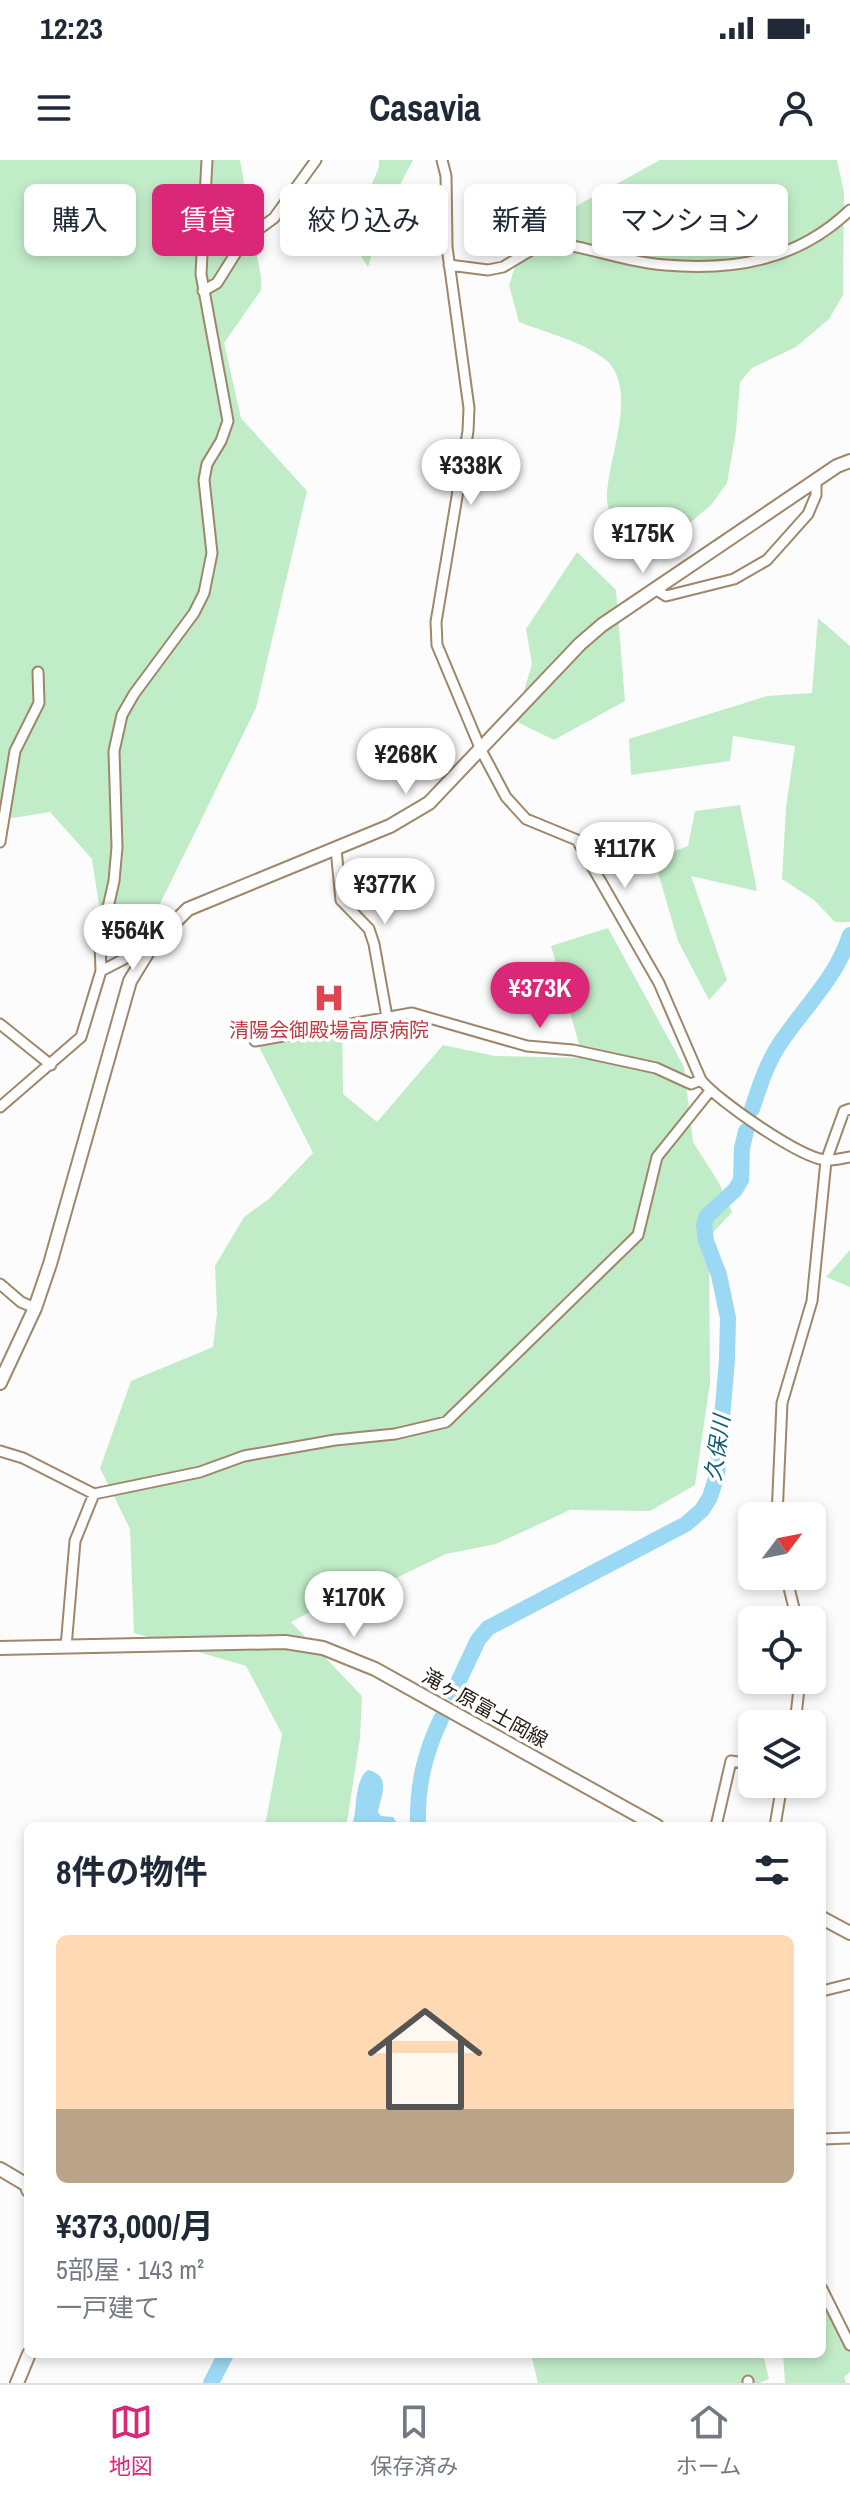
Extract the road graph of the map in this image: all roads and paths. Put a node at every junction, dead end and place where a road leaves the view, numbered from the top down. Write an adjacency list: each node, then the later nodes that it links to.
1 (207, 160): 6 (street)
2 (316, 160): 6 (street)
3 (442, 160): 5 (street)
4 (850, 210): 5 (street)
5 (449, 265): 11 (street)
6 (203, 291): 15 (street)
7 (850, 461): 8 (street)
8 (816, 481): 9 (street); 9 (street)
9 (655, 589): 11 (street)
10 (38, 672): 12 (street)
11 (481, 750): 13 (street); 20 (street)
12 (0, 842)
13 (336, 849): 14 (street); 16 (street)
14 (152, 945): 15 (street); 27 (street)
15 (101, 971): 19 (street)
16 (387, 1017): 18 (street); 20 (street)
17 (0, 1024): 19 (street)
18 (255, 1041)
19 (51, 1065): 22 (street)
20 (701, 1080): 21 (street)
21 (710, 1091): 25 (street); 30 (street)
22 (0, 1107)
23 (850, 1109): 25 (street)
24 (850, 1157): 25 (street)
25 (826, 1161): 31 (street)
26 (0, 1284): 27 (street)
27 (35, 1308): 28 (street)
28 (0, 1383)
29 (0, 1451): 30 (street)
30 (94, 1494): 32 (street)
31 (778, 1502)
32 (66, 1647): 33 (street, 滝ヶ原富士岡線); 36 (street, 滝ヶ原富士岡線)
33 (0, 1648)
34 (738, 1762): 37 (street)
35 (780, 1798): 38 (street)
36 (650, 1822)
37 (717, 1822)
38 (776, 1822)
39 (826, 1920): 40 (street)
40 (850, 1933)
41 (850, 1984): 42 (street)
42 (826, 1990)
43 (850, 2138): 44 (street)
44 (826, 2139)
45 (0, 2169): 46 (street)
46 (24, 2184)
47 (826, 2297): 48 (street)
48 (850, 2345)
49 (27, 2358): 50 (street)
50 (17, 2383)

